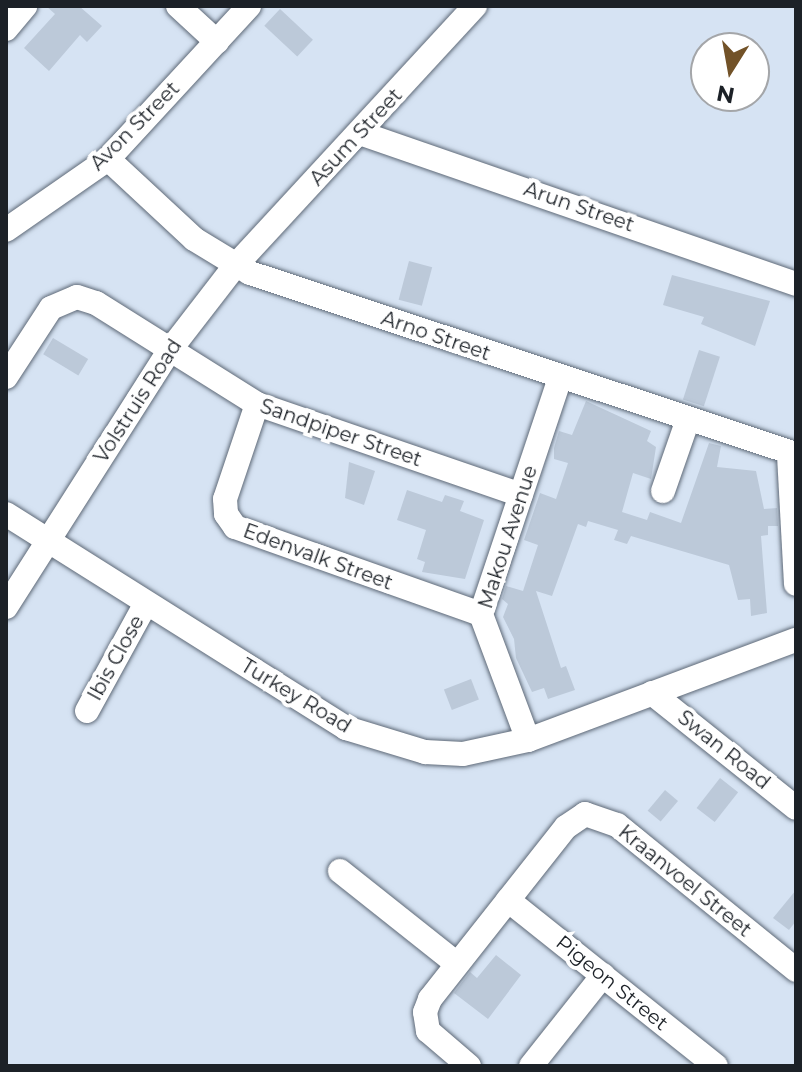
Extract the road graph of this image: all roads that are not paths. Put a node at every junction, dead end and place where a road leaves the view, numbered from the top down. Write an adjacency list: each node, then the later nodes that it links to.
1 (25, 6): 5 (street)
2 (178, 6): 6 (street)
3 (249, 6): 6 (street, Avon Street)
4 (475, 6): 7 (street, Asum Street)
5 (6, 29)
6 (217, 42): 8 (street, Avon Street)
7 (360, 133): 10 (street, Asum Street); 11 (street, Arun Street)
8 (108, 159): 9 (street, Avon Street); 10 (street, Arno Street)
9 (6, 230)
10 (235, 266): 12 (street, Volstruis Road); 14 (street, Arno Street)
11 (796, 284)
12 (170, 350): 13 (street, Sandpiper Street); 15 (street, Sandpiper Street); 21 (street, Volstruis Road)
13 (6, 377)
14 (560, 378): 16 (street, Arno Street); 19 (street, Makou Avenue)
15 (257, 404): 19 (street, Sandpiper Street); 25 (street, Edenvalk Street)
16 (687, 422): 17 (street, Arno Street); 18 (street)
17 (792, 454): 22 (street)
18 (663, 491)
19 (521, 495): 25 (street, Makou Avenue)
20 (6, 514): 21 (street, Turkey Road)
21 (48, 541): 23 (street, Turkey Road); 24 (street, Volstruis Road)
22 (796, 584)
23 (145, 605): 28 (street, Ibis Close); 29 (street, Turkey Road)
24 (6, 607)
25 (481, 614): 29 (street, Makou Avenue)
26 (796, 640): 27 (street, Turkey Road)
27 (652, 693): 29 (street, Turkey Road); 30 (street, Swan Road)
28 (87, 711)
29 (528, 740)
30 (796, 808)
31 (340, 871): 33 (street)
32 (508, 900): 33 (street); 34 (street, Kraanvoel Street); 35 (street, Pigeon Street)
33 (457, 964): 37 (street)
34 (796, 970)
35 (603, 975): 36 (street, Pigeon Street); 38 (street)
36 (689, 1058): 39 (street, Pigeon Street)
37 (469, 1066)
38 (531, 1066)
39 (716, 1066)

